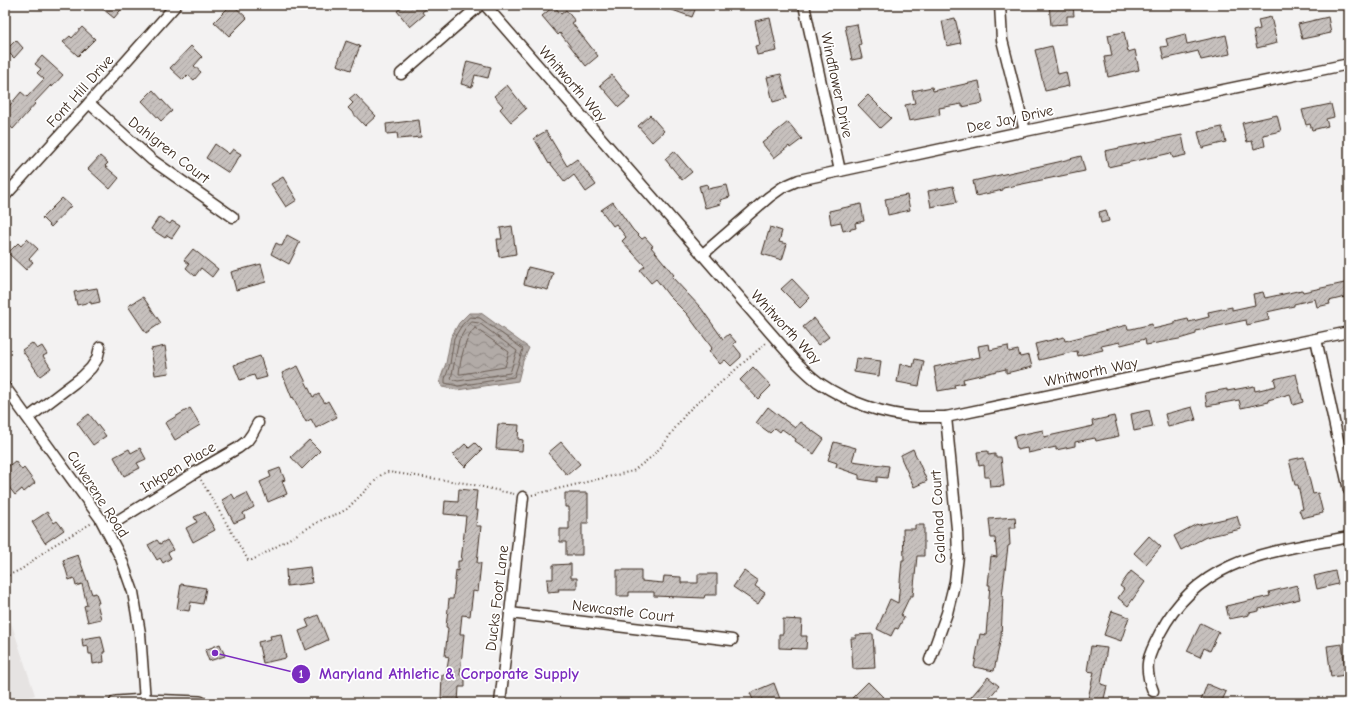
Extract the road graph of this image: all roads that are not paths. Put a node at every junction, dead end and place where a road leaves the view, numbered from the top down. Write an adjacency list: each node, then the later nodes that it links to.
1 (176, 5): 8 (street, Font Hill Drive)
2 (480, 5): 7 (street)
3 (485, 5): 13 (street, Whitworth Way)
4 (804, 5): 10 (street, Windflower Drive)
5 (1000, 5): 9 (street)
6 (1349, 64): 9 (street, Dee Jay Drive)
7 (401, 74)
8 (89, 103): 11 (street, Font Hill Drive); 12 (street, Dahlgren Court)
9 (1025, 132): 10 (street, Dee Jay Drive)
10 (840, 171): 13 (street, Dee Jay Drive)
11 (5, 196)
12 (233, 217)
13 (702, 255): 18 (street, Whitworth Way)
14 (1349, 332): 15 (street, Whitworth Way)
15 (1316, 339): 18 (street, Whitworth Way); 21 (street)
16 (100, 347): 19 (street)
17 (5, 387): 19 (street, Culverene Road)
18 (946, 417): 27 (street, Galahad Court)
19 (28, 418): 23 (street, Culverene Road)
20 (258, 423): 23 (street, Inkpen Place)
21 (1349, 490)
22 (523, 497): 25 (street, Ducks Foot Lane)
23 (106, 528): 29 (street, Culverene Road)
24 (1349, 537): 28 (street)
25 (510, 613): 26 (street, Newcastle Court); 32 (street, Ducks Foot Lane)
26 (732, 640)
27 (930, 660)
28 (1153, 691)
29 (145, 701): 30 (street); 31 (street)
30 (116, 703)
31 (200, 703)
32 (500, 703)

